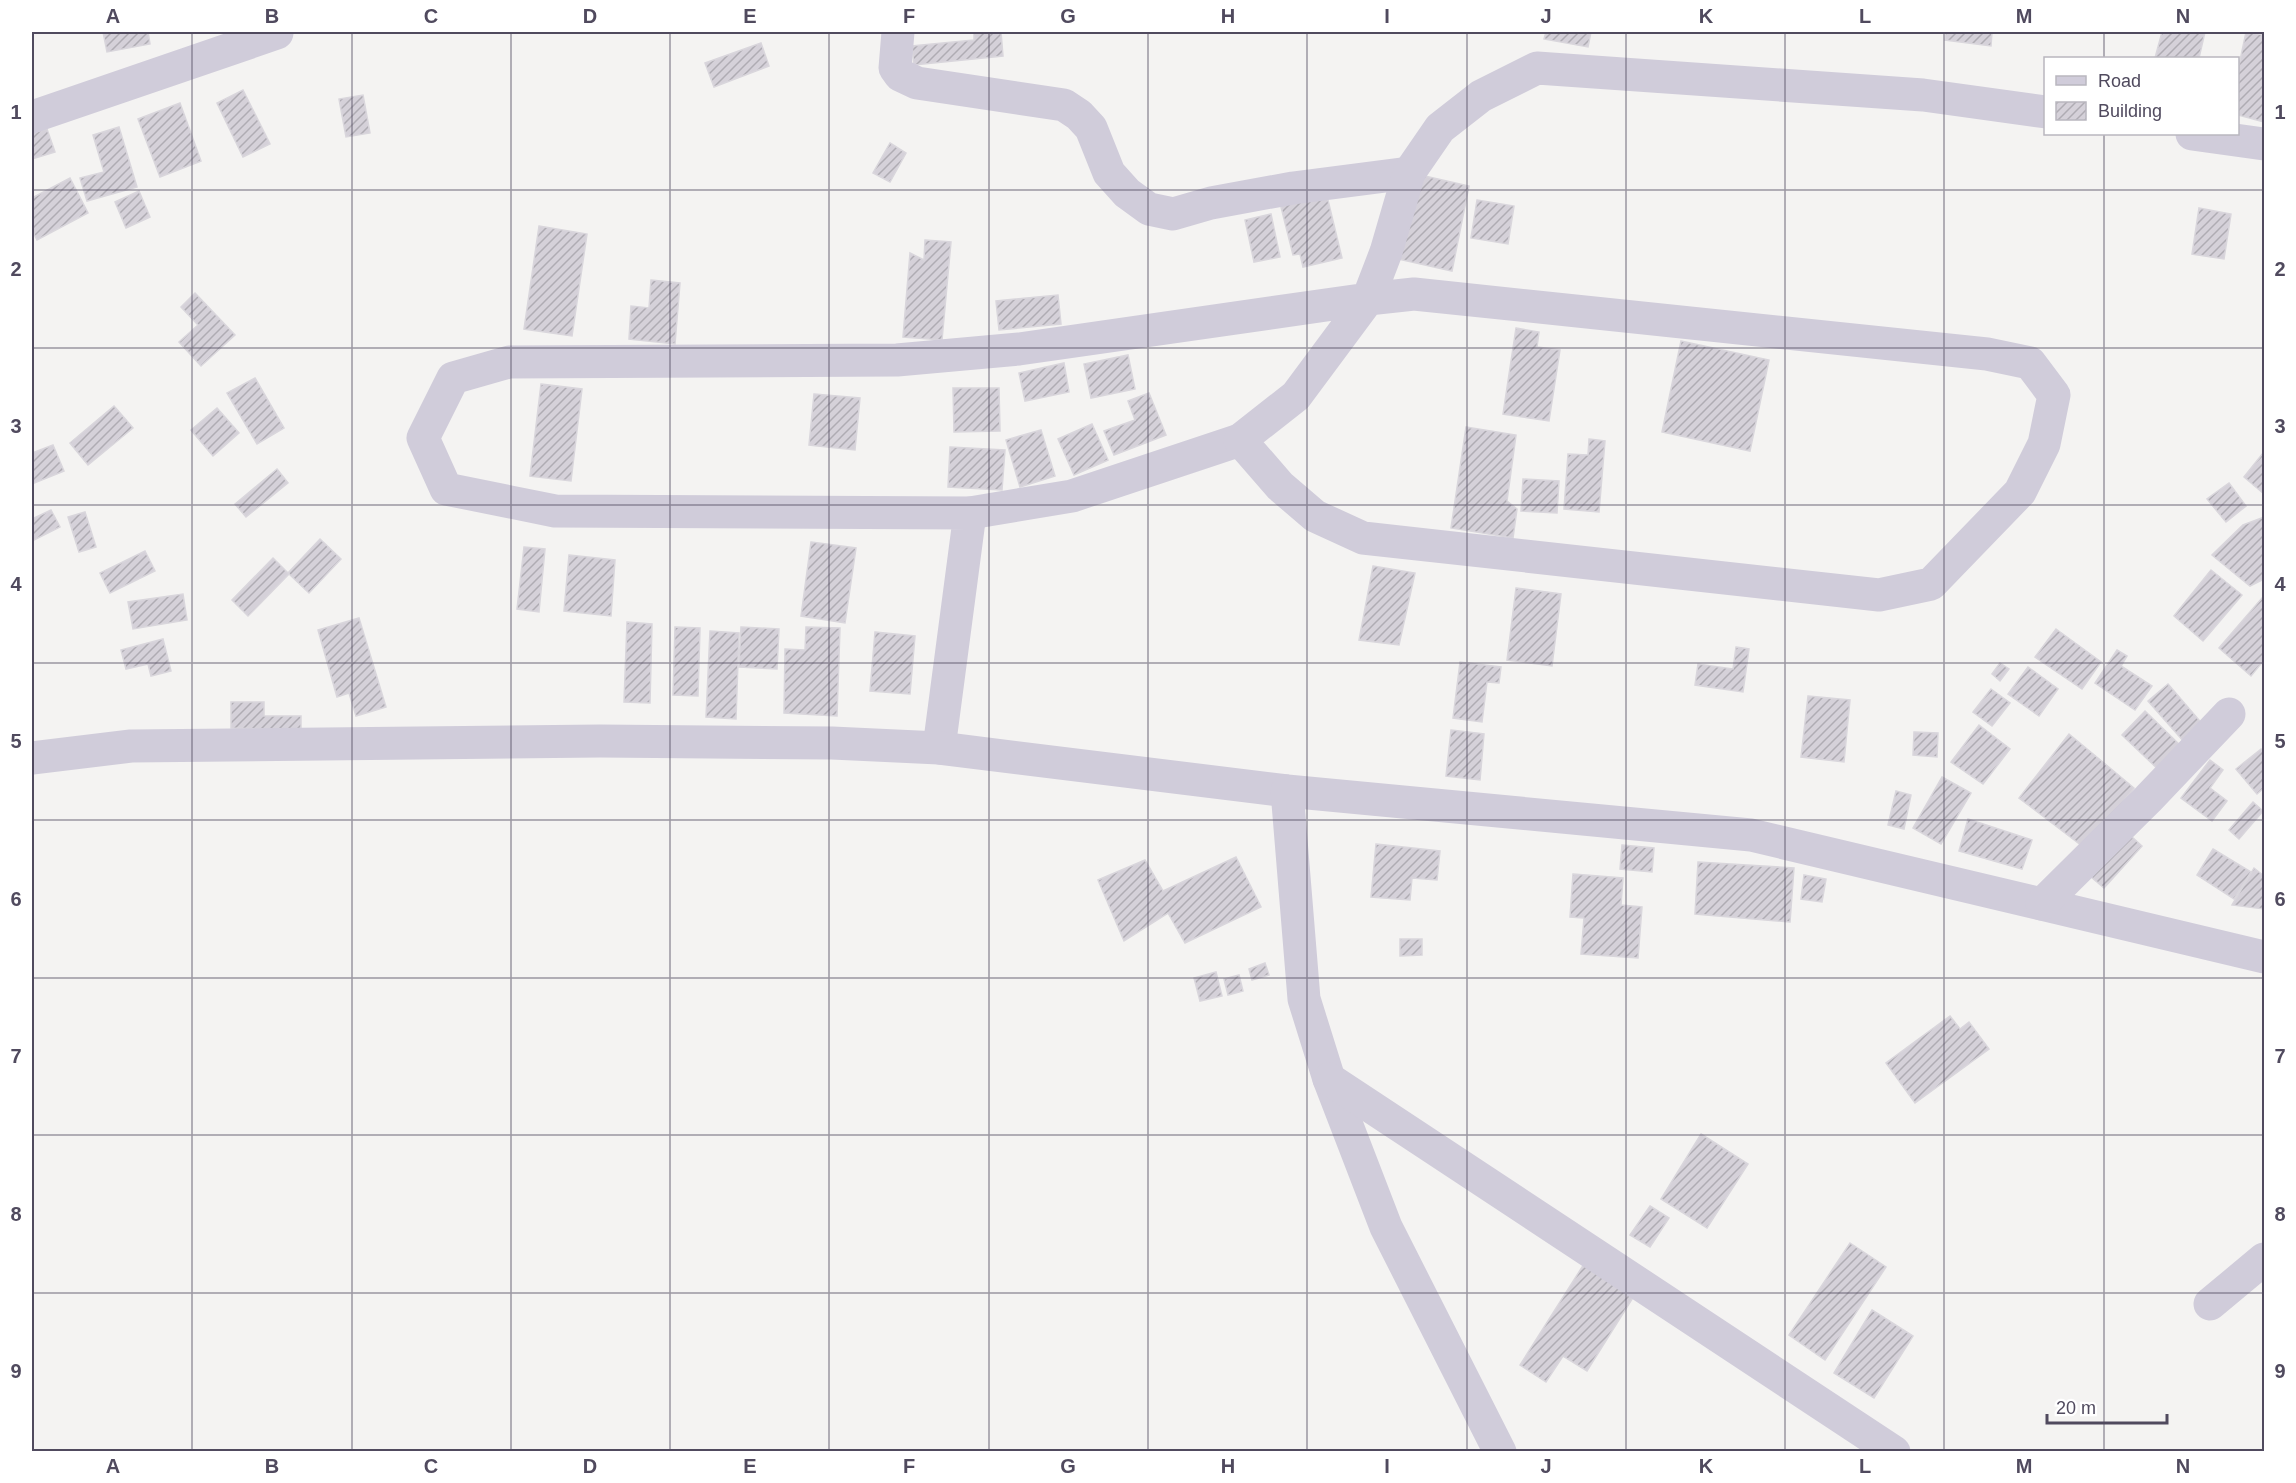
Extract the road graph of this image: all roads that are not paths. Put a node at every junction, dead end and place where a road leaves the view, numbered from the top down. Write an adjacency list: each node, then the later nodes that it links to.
1 (898, 32): 7 (street)
2 (278, 33): 4 (street)
3 (2044, 112): 7 (street)
4 (32, 117)
5 (2199, 135): 6 (street)
6 (2265, 144)
7 (1409, 173): 8 (street)
8 (1368, 299): 9 (street); 9 (street); 10 (street)
9 (1240, 440): 10 (street)
10 (970, 513): 12 (street)
11 (2229, 714): 15 (street)
12 (939, 748): 13 (street); 14 (street)
13 (32, 758)
14 (1287, 791): 15 (street); 17 (street)
15 (2042, 904): 16 (street)
16 (2265, 957)
17 (1329, 1079): 20 (street); 21 (street)
18 (2265, 1259): 19 (street)
19 (2210, 1304)
20 (1500, 1452)
21 (1894, 1452)

